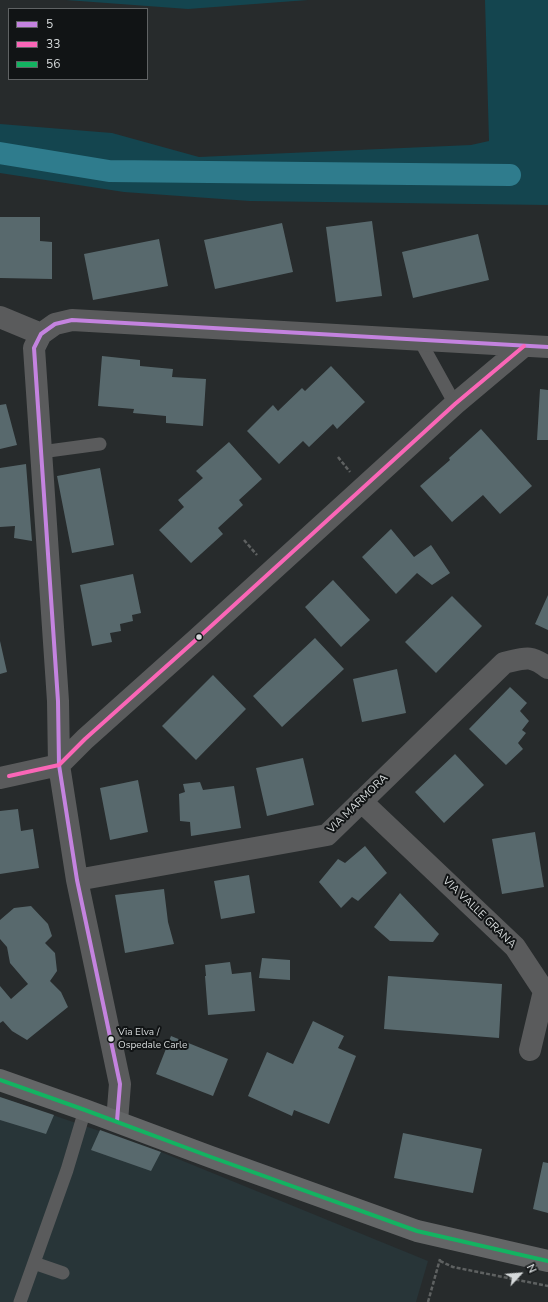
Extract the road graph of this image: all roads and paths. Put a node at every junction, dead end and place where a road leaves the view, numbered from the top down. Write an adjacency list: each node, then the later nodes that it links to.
1 (0, 317): 2 (street)
2 (41, 334): 3 (street); 8 (street)
3 (419, 339): 4 (street); 6 (lane)
4 (524, 346): 5 (street); 6 (street)
5 (548, 347)
6 (455, 404): 10 (street)
7 (100, 444): 8 (lane)
8 (41, 452): 10 (street)
9 (548, 668): 12 (street, VIA MARMORA)
10 (59, 765): 11 (street); 13 (street)
11 (0, 778)
12 (361, 801): 13 (street, VIA MARMORA); 14 (street, VIA VALLE GRANA)
13 (77, 880): 17 (street)
14 (530, 1050)
15 (0, 1080): 16 (street)
16 (85, 1110): 17 (street); 21 (lane)
17 (117, 1121): 18 (street)
18 (446, 1238): 19 (path); 20 (street)
19 (440, 1261): 23 (path); 25 (path)
20 (548, 1261)
21 (34, 1263): 22 (lane); 24 (lane)
22 (63, 1273)
23 (548, 1286)
24 (20, 1302)
25 (428, 1302)

